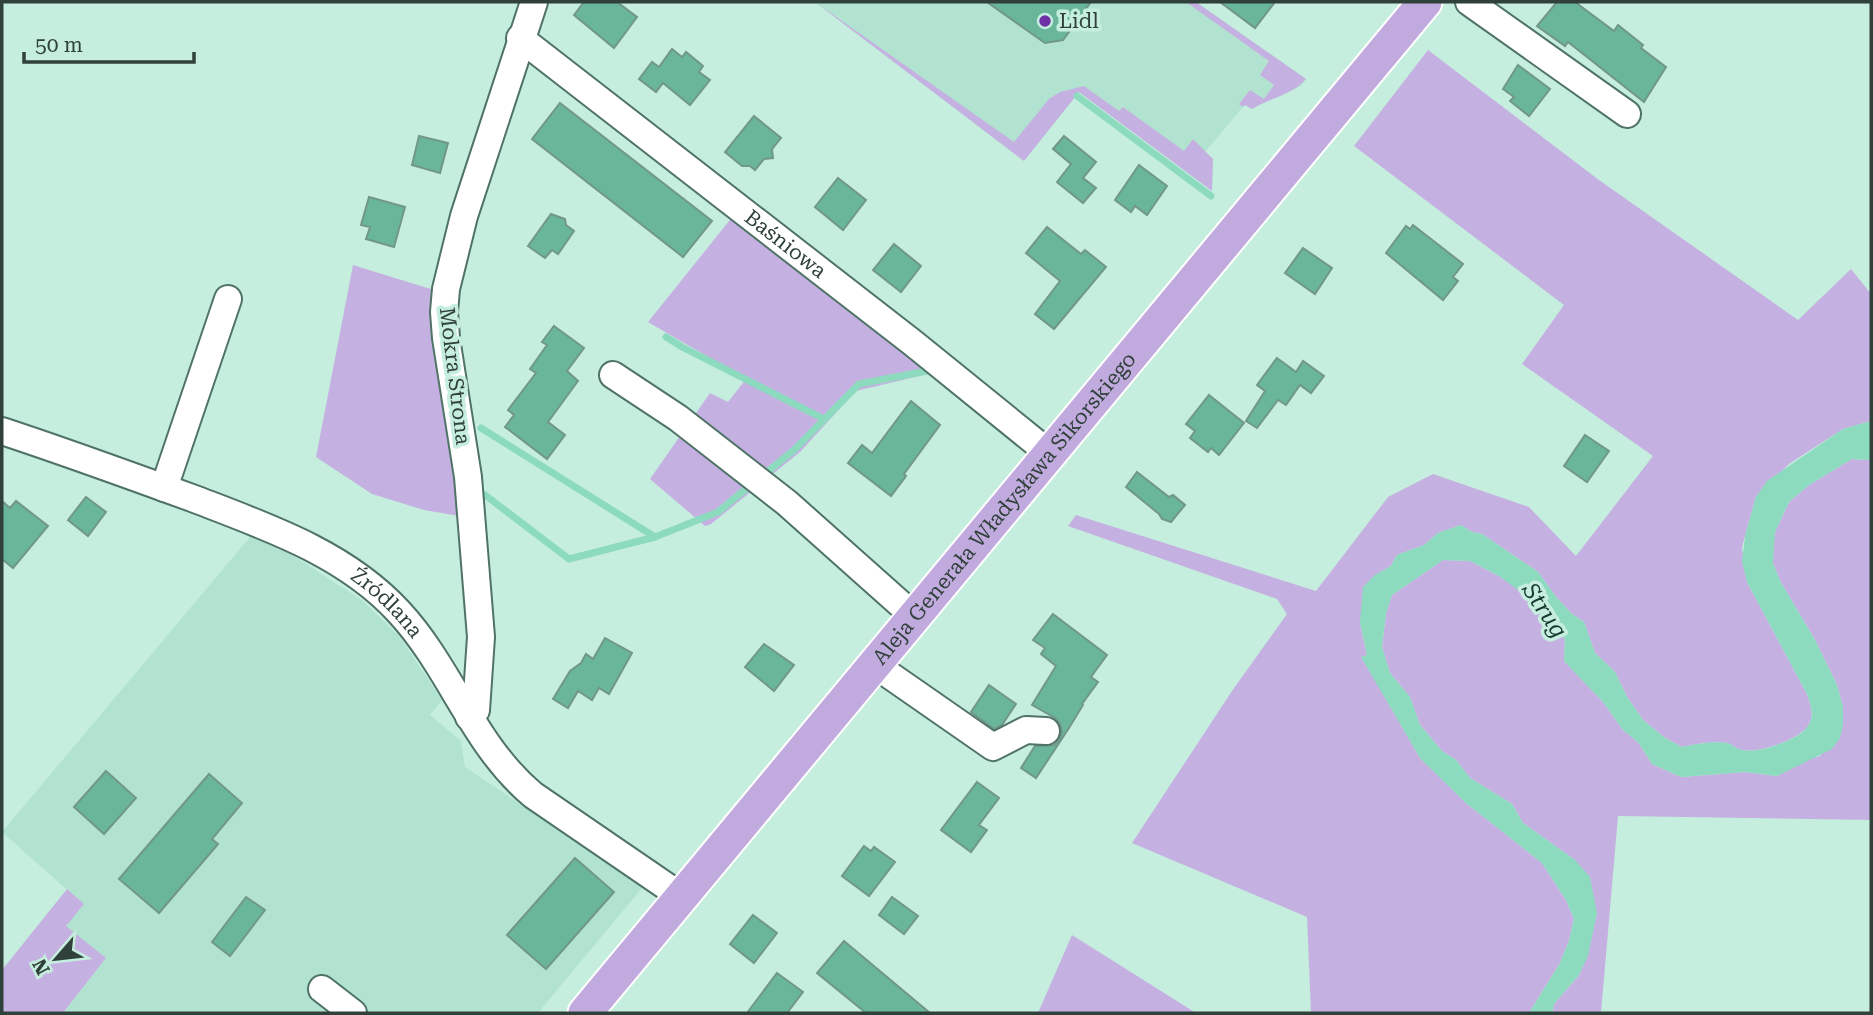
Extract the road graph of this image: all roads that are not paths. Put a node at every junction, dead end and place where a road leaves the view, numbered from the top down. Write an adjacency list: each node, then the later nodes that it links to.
1 (534, 2): 4 (street, Mokra Strona)
2 (1425, 2): 9 (main road, Aleja Generała Władysława Sikorskiego)
3 (1469, 2): 5 (street)
4 (520, 38): 9 (street, Baśniowa); 13 (street, Mokra Strona)
5 (1627, 114)
6 (228, 299): 10 (street)
7 (613, 375): 11 (street)
8 (2, 431): 10 (street, Źródlana)
9 (1049, 454): 11 (main road, Aleja Generała Władysława Sikorskiego)
10 (164, 488): 13 (street, Źródlana)
11 (915, 617): 12 (main road, Aleja Generała Władysława Sikorskiego)
12 (875, 664): 14 (street); 15 (main road, Aleja Generała Władysława Sikorskiego)
13 (469, 716): 15 (street, Źródlana)
14 (1046, 731)
15 (682, 897): 18 (main road, Aleja Generała Władysława Sikorskiego)
16 (322, 989): 17 (street)
17 (353, 1013)
18 (585, 1013)

